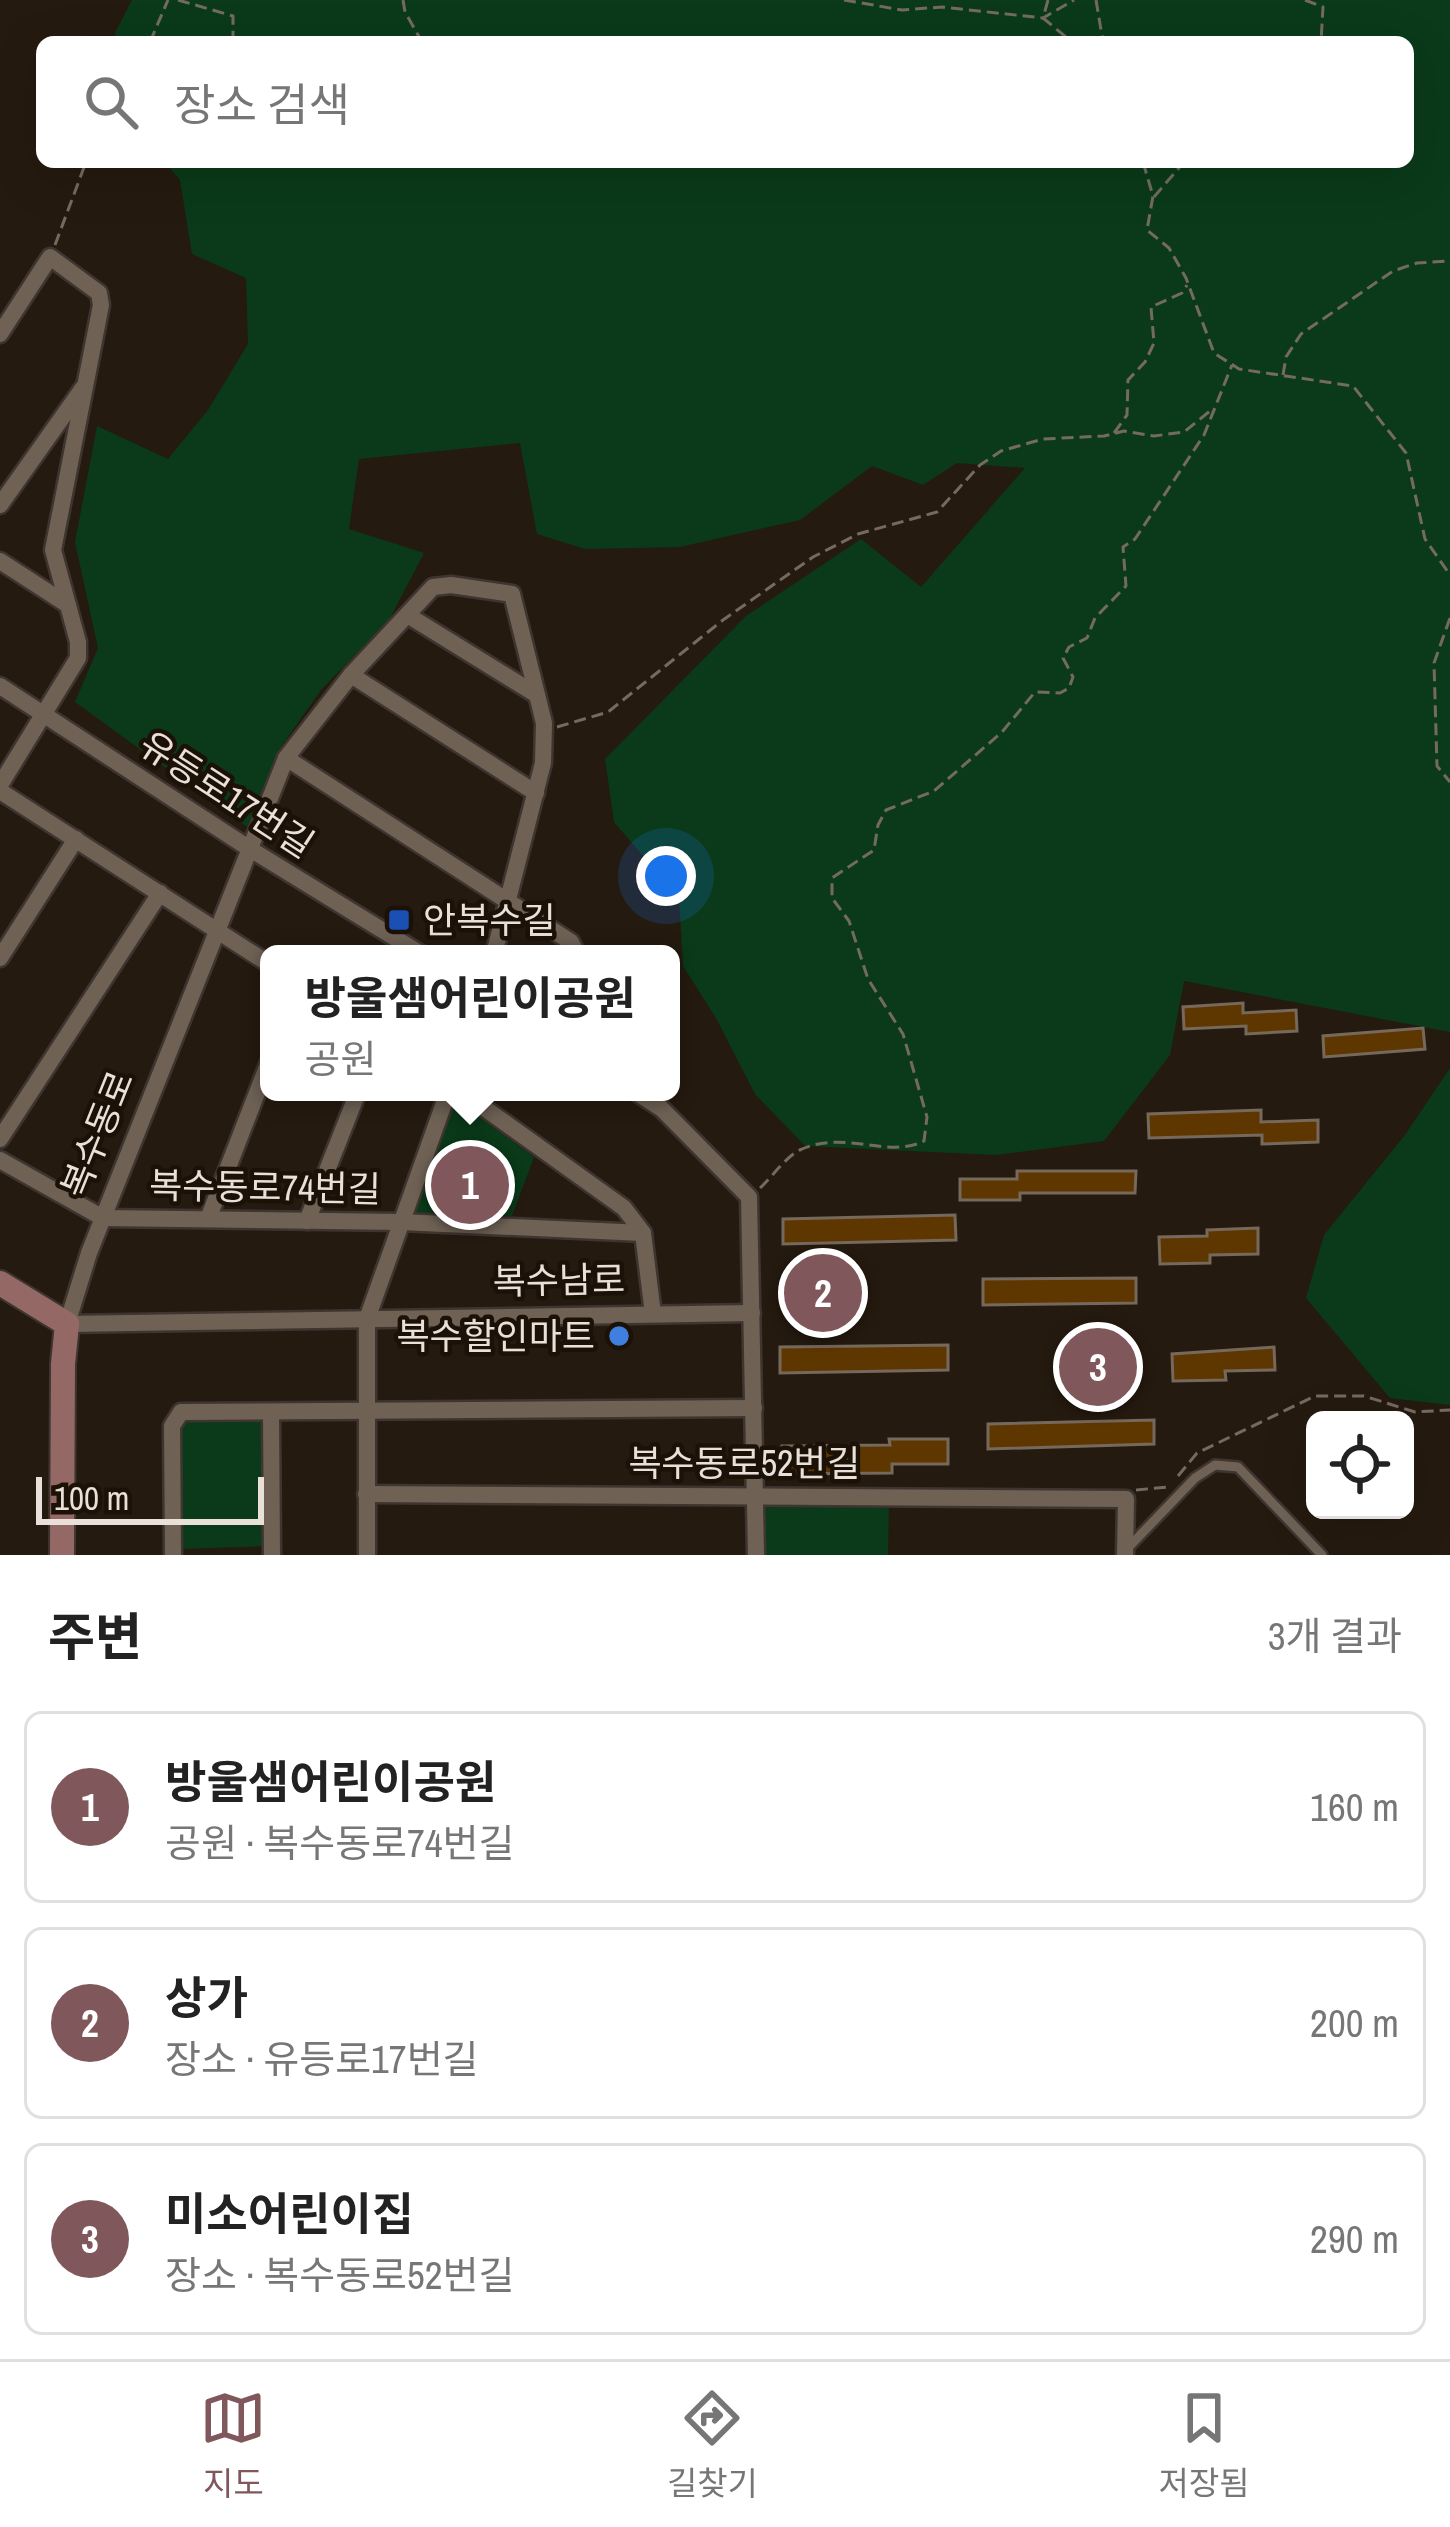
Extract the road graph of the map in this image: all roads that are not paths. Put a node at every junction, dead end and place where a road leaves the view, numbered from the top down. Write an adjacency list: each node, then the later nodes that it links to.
1 (0, 334): 2 (street)
2 (87, 382): 3 (street); 5 (street)
3 (0, 505)
4 (0, 561): 5 (street)
5 (68, 604): 10 (street)
6 (409, 616): 7 (street, 복수동로); 9 (street); 9 (street, 복수동로)
7 (351, 675): 11 (street, 복수동로); 13 (street)
8 (0, 686): 10 (street, 유등로17번길)
9 (537, 695): 13 (street, 복수동로)
10 (44, 716): 12 (street); 15 (street, 유등로17번길)
11 (286, 758): 15 (street, 복수동로); 17 (street)
12 (0, 788): 14 (street)
13 (536, 793): 17 (street, 복수동로)
14 (76, 839): 16 (street); 22 (street)
15 (250, 849): 18 (street, 복수동로); 19 (street, 유등로17번길)
16 (160, 893): 18 (street); 29 (street)
17 (508, 904): 20 (street, 복수동로); 21 (street)
18 (218, 930): 23 (street); 31 (street, 복수동로)
19 (406, 945)
20 (497, 945)
21 (572, 945)
22 (0, 958)
23 (260, 958)
24 (260, 1085): 32 (street)
25 (354, 1101): 33 (street)
26 (445, 1101): 34 (street)
27 (475, 1101): 35 (street)
28 (650, 1101): 37 (street)
29 (0, 1139)
30 (0, 1160): 31 (street)
31 (103, 1218): 32 (street, 복수동로74번길); 40 (street, 복수동로)
32 (208, 1220): 33 (street, 복수동로74번길)
33 (307, 1221): 34 (street, 복수동로74번길)
34 (401, 1222): 35 (street, 복수동로74번길); 39 (street)
35 (643, 1233): 38 (street)
36 (0, 1283): 40 (main road)
37 (752, 1313): 38 (street, 복수남로); 41 (street)
38 (653, 1315): 39 (street, 복수남로)
39 (367, 1319): 40 (street, 복수남로); 42 (street)
40 (67, 1324): 47 (main road, 복수동로)
41 (754, 1408): 42 (street); 45 (street)
42 (367, 1410): 43 (street); 44 (street)
43 (271, 1412): 48 (street); 49 (street)
44 (366, 1494): 45 (street, 복수동로52번길); 50 (street)
45 (754, 1496): 46 (street, 복수동로52번길); 51 (street)
46 (1126, 1553): 52 (lane)
47 (62, 1555)
48 (173, 1555)
49 (272, 1555)
50 (367, 1555)
51 (756, 1555)
52 (1322, 1555)

